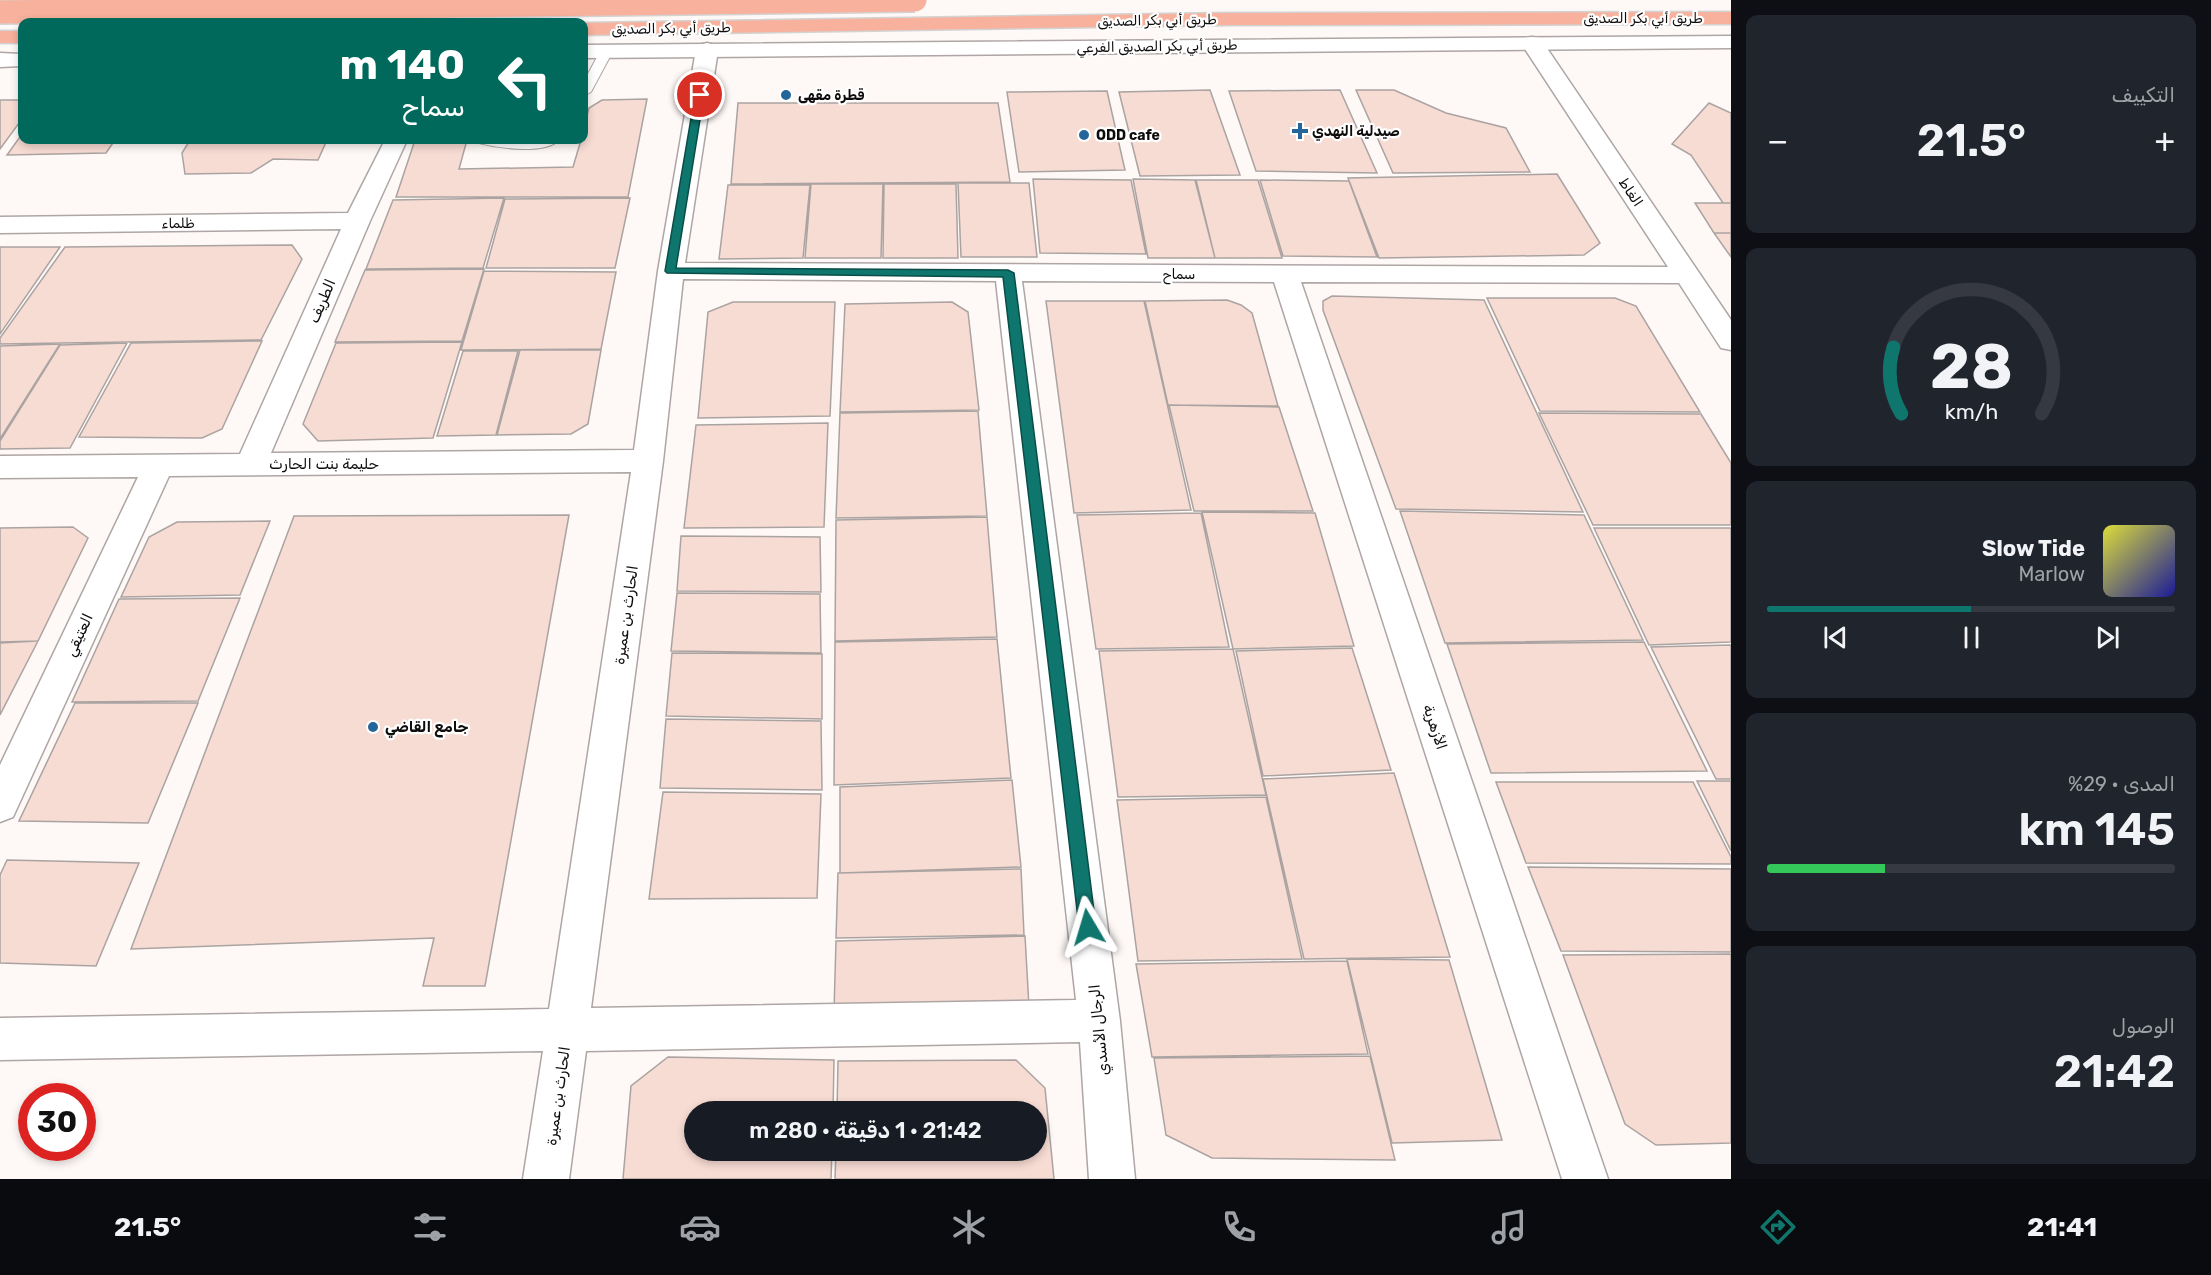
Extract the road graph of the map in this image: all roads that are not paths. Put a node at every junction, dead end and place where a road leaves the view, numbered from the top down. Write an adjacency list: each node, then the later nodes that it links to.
1 (243, 0): 5 (street)
2 (346, 0): 6 (street)
3 (915, 0): 4 (main road, طريق أبي بكر الصديق, bridge)
4 (0, 12)
5 (237, 18)
6 (327, 18)
7 (1731, 18): 8 (main road, طريق أبي بكر الصديق)
8 (588, 29)
9 (0, 37): 10 (main road)
10 (18, 37)
11 (1731, 42): 12 (street, طريق أبي بكر الصديق الفرعي)
12 (1532, 43): 14 (street, طريق أبي بكر الصديق الفرعي); 25 (street, الغاط)
13 (607, 51): 14 (street, طريق أبي بكر الصديق الفرعي); 15 (street, طريق أبي بكر الصديق الفرعي); 18 (lane)
14 (707, 51): 22 (street, الحارث بن عميرة)
15 (588, 52)
16 (0, 60): 17 (street)
17 (18, 60)
18 (588, 85)
19 (394, 144): 20 (street, الطريف)
20 (357, 221): 21 (street, ظلماء); 28 (street, الطريف)
21 (0, 225)
22 (670, 271): 23 (street, سماح); 27 (street, الحارث بن عميرة)
23 (1008, 273): 24 (street, سماح); 32 (street, الرجال الأسدي)
24 (1285, 274): 25 (street, سماح); 37 (street, الأزهرية)
25 (1687, 275): 26 (street, الغاط)
26 (1731, 341)
27 (648, 461): 28 (street, حليمة بنت الحارث); 33 (street, الحارث بن عميرة)
28 (251, 464): 29 (street, حليمة بنت الحارث)
29 (159, 465): 30 (street, حليمة بنت الحارث); 31 (street, العتيقي)
30 (0, 467)
31 (0, 805)
32 (1099, 1020): 33 (street); 36 (street, الرجال الأسدي)
33 (568, 1028): 34 (street); 35 (street, الحارث بن عميرة)
34 (0, 1039)
35 (546, 1179)
36 (1112, 1179)
37 (1585, 1179)

